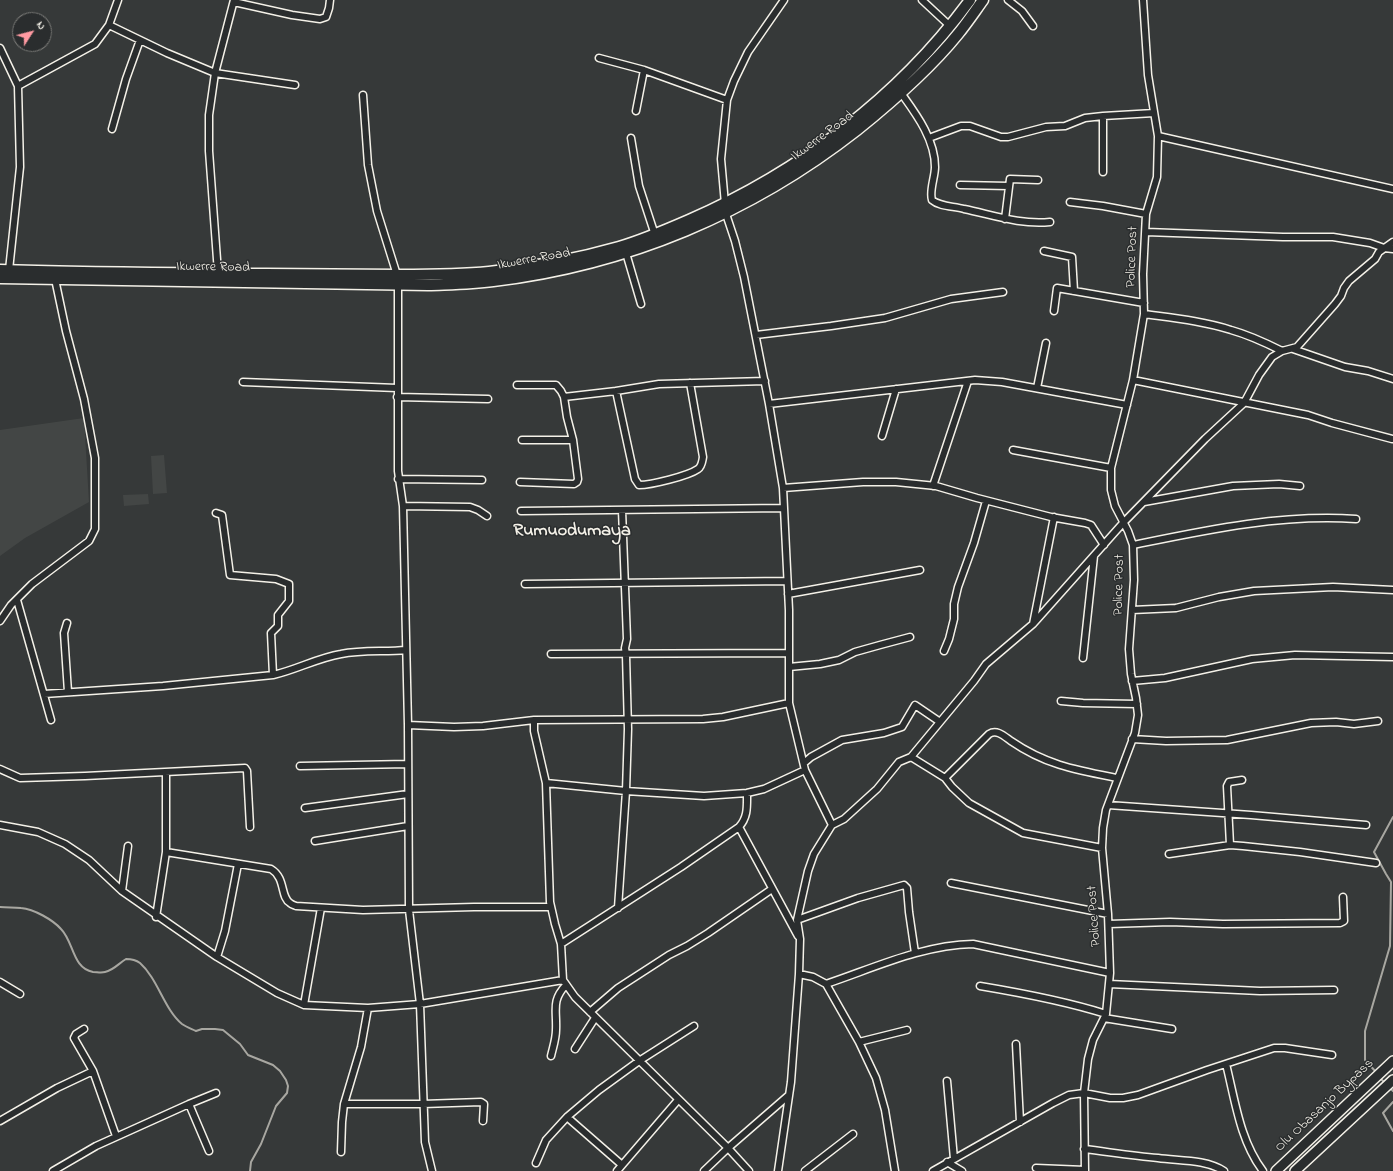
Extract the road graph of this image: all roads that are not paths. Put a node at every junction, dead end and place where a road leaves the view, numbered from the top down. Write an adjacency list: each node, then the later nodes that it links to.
1 (118, 0): 11 (street)
2 (330, 0): 9 (street)
3 (775, 0): 10 (street)
4 (922, 0): 12 (street)
5 (970, 0): 12 (main road)
6 (983, 0): 21 (main road, Ikwerre Road)
7 (1008, 0): 13 (street)
8 (1143, 0): 25 (street, Police Post)
9 (234, 1): 18 (street)
10 (783, 2): 23 (street)
11 (109, 25): 14 (street); 19 (street)
12 (950, 26): 37 (main road)
13 (1034, 26)
14 (140, 40): 18 (street); 27 (street)
15 (0, 48): 19 (street)
16 (598, 58): 17 (street)
17 (644, 70): 23 (street); 24 (street)
18 (215, 73): 20 (street); 49 (street)
19 (18, 86): 48 (street)
20 (295, 86)
21 (901, 92): 30 (street); 37 (main road, Ikwerre Road)
22 (363, 95): 52 (street)
23 (727, 100): 37 (street)
24 (636, 112)
25 (1154, 113): 26 (street); 28 (street, Police Post)
26 (1103, 116): 30 (street); 31 (street)
27 (112, 129)
28 (1158, 136): 35 (street); 38 (street, Police Post)
29 (631, 138): 42 (street)
30 (929, 138): 39 (street)
31 (1103, 172)
32 (1038, 180): 34 (street)
33 (960, 185): 34 (street)
34 (1009, 186): 39 (street)
35 (1393, 189)
36 (1070, 202): 38 (street)
37 (725, 209): 42 (main road); 47 (main road, Ikwerre Road); 59 (street)
38 (1146, 214): 41 (street, Police Post)
39 (1005, 219): 40 (street)
40 (1050, 222)
41 (1146, 232): 44 (street); 55 (street, Police Post)
42 (655, 235): 52 (main road)
43 (1393, 242): 44 (street)
44 (1384, 248): 45 (street); 61 (street)
45 (1393, 249)
46 (1044, 251): 53 (street)
47 (626, 253): 52 (main road, Ikwerre Road); 56 (street)
48 (5, 270): 49 (main road)
49 (218, 273): 52 (main road)
50 (0, 278): 51 (main road, Ikwerre Road)
51 (55, 279): 52 (main road, Ikwerre Road); 112 (street)
52 (397, 279): 70 (street)
53 (1074, 291): 55 (street); 57 (street)
54 (1003, 292): 59 (street)
55 (1144, 303): 58 (street, Police Post)
56 (641, 304)
57 (1054, 311)
58 (1144, 314): 62 (street); 64 (street, Police Post)
59 (756, 335): 65 (street)
60 (1046, 344): 71 (street)
61 (1293, 348): 62 (street); 63 (street)
62 (1282, 351): 77 (street)
63 (1393, 379)
64 (1133, 380): 77 (street); 79 (street, Police Post)
65 (765, 381): 68 (street); 78 (street)
66 (968, 381): 71 (street); 72 (street); 89 (street)
67 (243, 382): 70 (street)
68 (690, 383): 73 (street); 73 (street)
69 (517, 385): 75 (street)
70 (397, 388): 74 (street)
71 (1037, 388): 79 (street)
72 (896, 389): 78 (street); 80 (street)
73 (616, 391): 75 (street)
74 (397, 397): 76 (street); 86 (street)
75 (564, 397): 83 (street)
76 (488, 399)
77 (1244, 403): 81 (street); 93 (street)
78 (769, 404): 91 (street)
79 (1127, 405): 85 (street, Police Post)
80 (882, 436)
81 (1392, 439)
82 (522, 440): 83 (street)
83 (573, 440): 88 (street)
84 (1013, 450): 85 (street)
85 (1111, 468): 102 (street, Police Post)
86 (398, 479): 87 (street); 94 (street)
87 (482, 480)
88 (520, 482)
89 (934, 486): 91 (street); 92 (street)
90 (1300, 486): 93 (street)
91 (783, 488): 95 (street)
92 (986, 501): 100 (street); 119 (street)
93 (1144, 502): 102 (street)
94 (403, 506): 99 (street); 118 (street)
95 (784, 508): 96 (street); 107 (street)
96 (622, 510): 97 (street); 108 (street)
97 (521, 511)
98 (216, 513): 126 (street)
99 (487, 516)
100 (1054, 518): 103 (street); 116 (street)
101 (1356, 519): 104 (street)
102 (1123, 523): 103 (street); 104 (street, Police Post)
103 (1104, 545): 105 (street)
104 (1133, 545): 113 (street, Police Post)
105 (1094, 556): 116 (street); 124 (street)
106 (920, 570): 111 (street)
107 (788, 581): 108 (street); 111 (street)
108 (625, 582): 109 (street); 122 (street)
109 (525, 584)
110 (1393, 590): 113 (street)
111 (788, 594): 120 (street)
112 (17, 600): 114 (street); 129 (street)
113 (1132, 610): 127 (street, Police Post)
114 (0, 621)
115 (66, 623): 128 (street)
116 (1032, 624): 137 (street)
117 (910, 638): 125 (street)
118 (406, 650): 126 (street); 138 (street)
119 (944, 651)
120 (789, 653): 122 (street); 125 (street)
121 (551, 654): 122 (street)
122 (626, 654): 135 (street)
123 (1393, 657): 127 (street)
124 (1083, 658)
125 (789, 667): 131 (street)
126 (273, 675): 128 (street)
127 (1132, 681): 132 (street, Police Post)
128 (68, 692): 129 (street)
129 (44, 694): 133 (street)
130 (1061, 701): 132 (street)
131 (789, 703): 135 (street); 143 (street)
132 (1137, 704): 139 (street, Police Post)
133 (51, 720)
134 (534, 720): 135 (street); 138 (street); 149 (street)
135 (628, 720): 150 (street)
136 (1378, 721): 139 (street)
137 (940, 722): 140 (street); 143 (street)
138 (408, 725): 141 (street)
139 (1132, 739): 147 (street, Police Post)
140 (911, 757): 146 (street); 157 (street)
141 (408, 764): 142 (street); 152 (street)
142 (300, 766)
143 (804, 766): 151 (street); 157 (street)
144 (0, 768): 145 (street)
145 (166, 772): 160 (street); 166 (street)
146 (945, 778): 147 (street); 165 (street)
147 (1117, 778): 153 (street, Police Post)
148 (1242, 780): 155 (street)
149 (546, 783): 150 (street); 174 (street)
150 (626, 791): 151 (street); 176 (street)
151 (747, 793): 161 (street)
152 (408, 794): 154 (street); 159 (street)
153 (1108, 805): 155 (street); 165 (street, Police Post)
154 (306, 808)
155 (1228, 814): 158 (street); 163 (street)
156 (0, 825): 172 (street)
157 (832, 825): 180 (street)
158 (1366, 825)
159 (408, 826): 162 (street); 177 (street)
160 (250, 827)
161 (739, 827): 171 (street); 176 (street)
162 (315, 841)
163 (1230, 845): 167 (street); 168 (street)
164 (128, 846): 172 (street)
165 (1102, 848): 178 (street, Police Post)
166 (166, 852): 169 (street); 179 (street)
167 (1169, 854)
168 (1376, 863)
169 (238, 864): 175 (street); 185 (street)
170 (951, 884): 178 (street)
171 (772, 888): 182 (street); 198 (street)
172 (122, 891): 179 (street)
173 (1343, 897): 181 (street)
174 (551, 907): 177 (street); 183 (street)
175 (321, 908): 177 (street); 196 (street)
176 (618, 908): 183 (street)
177 (409, 910): 195 (street)
178 (1108, 914): 181 (street, Police Post)
179 (156, 916): 185 (street)
180 (797, 920): 182 (street); 184 (street)
181 (1108, 924): 186 (street, Police Post)
182 (800, 939): 187 (street)
183 (561, 944): 189 (street)
184 (915, 953): 186 (street); 190 (street)
185 (217, 957): 196 (street)
186 (1110, 973): 191 (street, Police Post)
187 (798, 974): 190 (street); 218 (street)
188 (0, 982): 194 (street)
189 (564, 982): 195 (street); 198 (street); 209 (street)
190 (826, 984): 205 (street)
191 (1109, 984): 193 (street); 199 (street, Police Post)
192 (980, 986): 199 (street)
193 (1334, 990)
194 (20, 994)
195 (420, 1004): 197 (street); 222 (street)
196 (304, 1005): 197 (street)
197 (368, 1008): 221 (street)
198 (590, 1012): 200 (street)
199 (1104, 1016): 203 (street); 217 (street, Police Post)
200 (595, 1018): 207 (street); 210 (street)
201 (694, 1026): 210 (street)
202 (84, 1029): 213 (street)
203 (1172, 1029)
204 (907, 1030): 205 (street)
205 (859, 1042): 246 (street)
206 (1016, 1044): 226 (street)
207 (575, 1049)
208 (1332, 1055): 212 (street)
209 (551, 1056)
210 (639, 1061): 219 (street); 223 (street)
211 (1393, 1061): 251 (main road, Olu Obasanjo Bypass)
212 (1226, 1064): 217 (street); 250 (street)
213 (93, 1071): 224 (street); 228 (street)
214 (1393, 1080): 252 (main road)
215 (947, 1081): 233 (street)
216 (216, 1093): 220 (street)
217 (1084, 1093): 226 (street); 230 (street, Police Post)
218 (789, 1096): 229 (street); 244 (street)
219 (678, 1100): 229 (street); 236 (street)
220 (189, 1104): 228 (street); 231 (street)
221 (344, 1104): 222 (street); 232 (street)
222 (423, 1104): 225 (street); 240 (street)
223 (567, 1117): 235 (street); 236 (street)
224 (0, 1121)
225 (483, 1121)
226 (1020, 1122): 233 (street)
227 (853, 1134): 245 (street)
228 (116, 1136): 239 (street)
229 (728, 1148): 242 (street); 243 (street)
230 (1084, 1148): 238 (street, Police Post); 249 (street)
231 (208, 1150)
232 (341, 1152)
233 (954, 1159): 234 (street)
234 (947, 1162): 247 (street); 248 (street)
235 (536, 1163)
236 (622, 1165): 241 (street)
237 (1036, 1168): 238 (street)
238 (1085, 1170)
239 (53, 1171)
240 (432, 1171)
241 (617, 1171)
242 (704, 1171)
243 (749, 1171)
244 (778, 1171)
245 (805, 1171)
246 (896, 1171)
247 (932, 1171)
248 (962, 1171)
249 (1224, 1171)
250 (1264, 1171)
251 (1276, 1171)
252 (1295, 1171)

